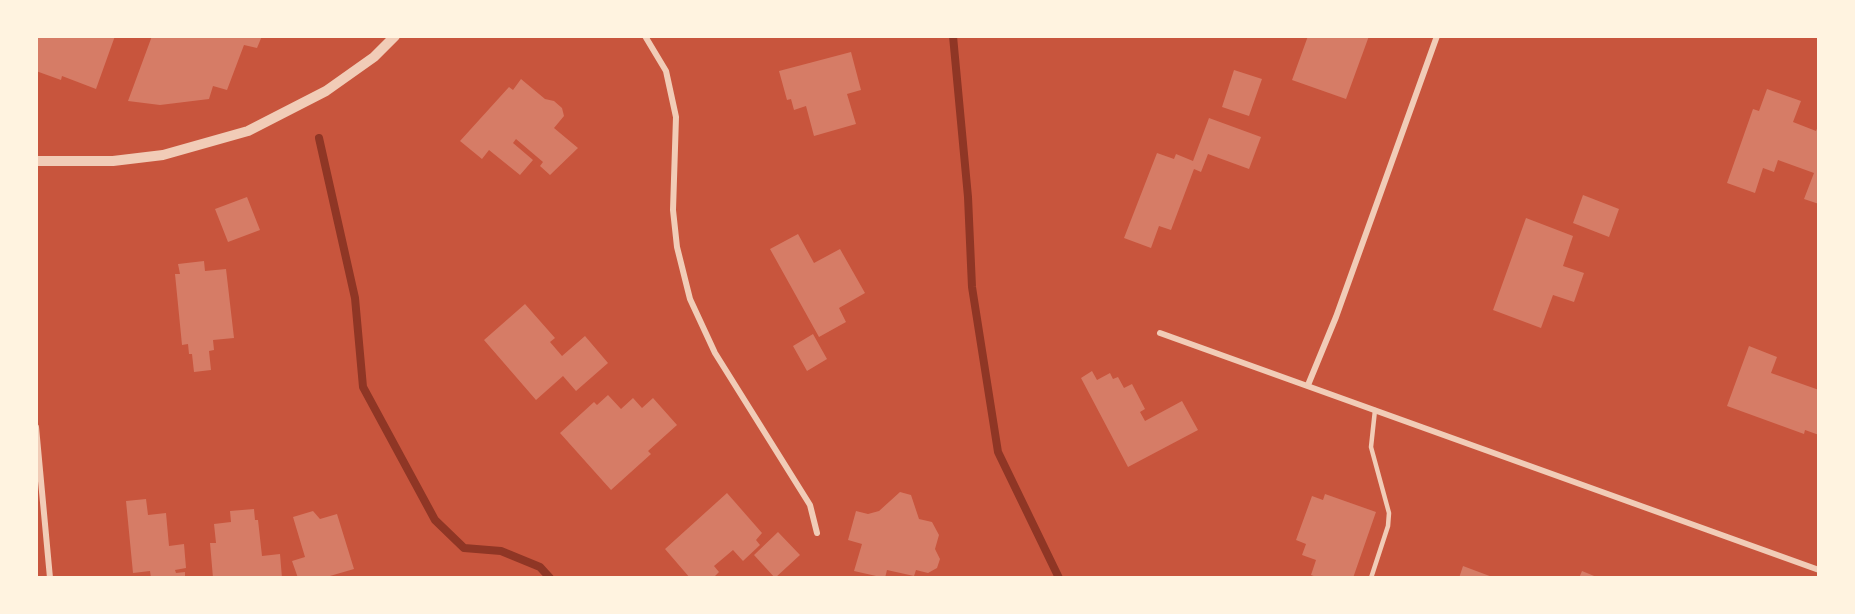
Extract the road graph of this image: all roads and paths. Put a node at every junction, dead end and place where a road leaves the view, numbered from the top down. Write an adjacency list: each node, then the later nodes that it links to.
1 (395, 36): 4 (street)
2 (645, 36): 9 (street)
3 (1437, 36): 6 (street)
4 (36, 161)
5 (1160, 333): 6 (street)
6 (1308, 385): 7 (street)
7 (1375, 410): 10 (street); 12 (lane)
8 (36, 427): 11 (street)
9 (817, 532)
10 (1819, 570)
11 (50, 578)
12 (1371, 578)

